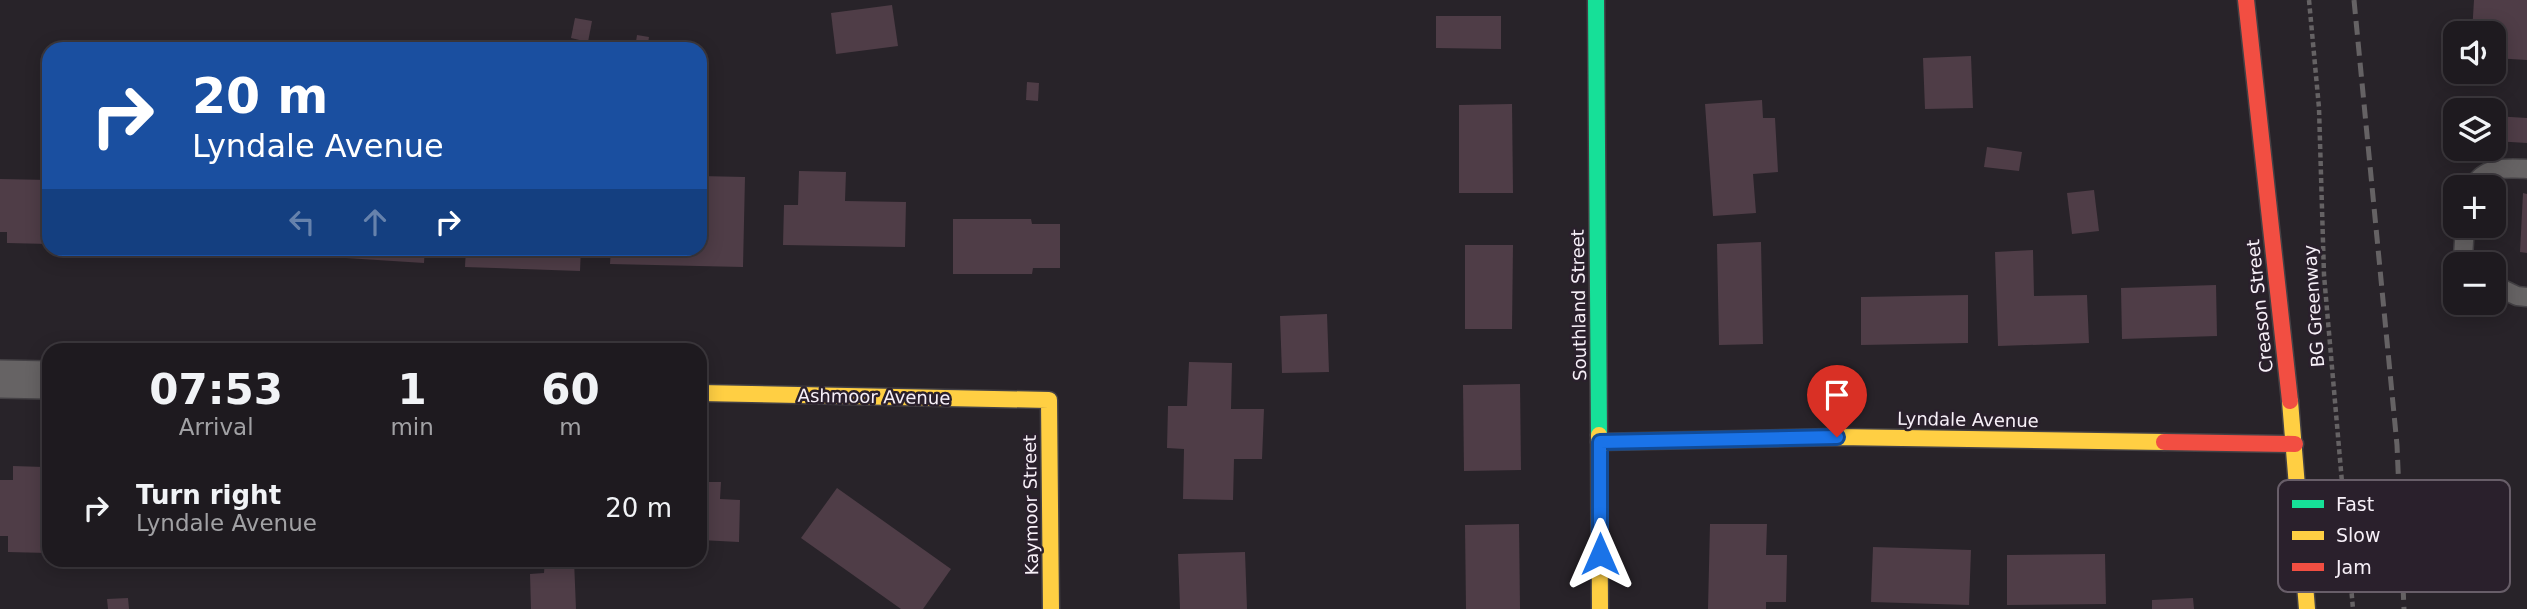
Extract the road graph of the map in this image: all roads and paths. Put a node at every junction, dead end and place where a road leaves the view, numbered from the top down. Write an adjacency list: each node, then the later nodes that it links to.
1 (1596, 0): 12 (street, Southland Street)
2 (2246, 0): 13 (street, Creason Street)
3 (2309, 0): 15 (path, BG Greenway)
4 (2527, 169): 5 (lane)
5 (2482, 175)
6 (2506, 291): 7 (lane)
7 (2527, 297)
8 (0, 379): 9 (street)
9 (42, 380)
10 (707, 393): 11 (street, Ashmoor Avenue)
11 (1049, 400): 16 (street, Kaymoor Street)
12 (1600, 442): 13 (street, Lyndale Avenue); 17 (street, Southland Street)
13 (2295, 444): 14 (street, Creason Street)
14 (2298, 480)
15 (2342, 480)
16 (1051, 609)
17 (1600, 609)

